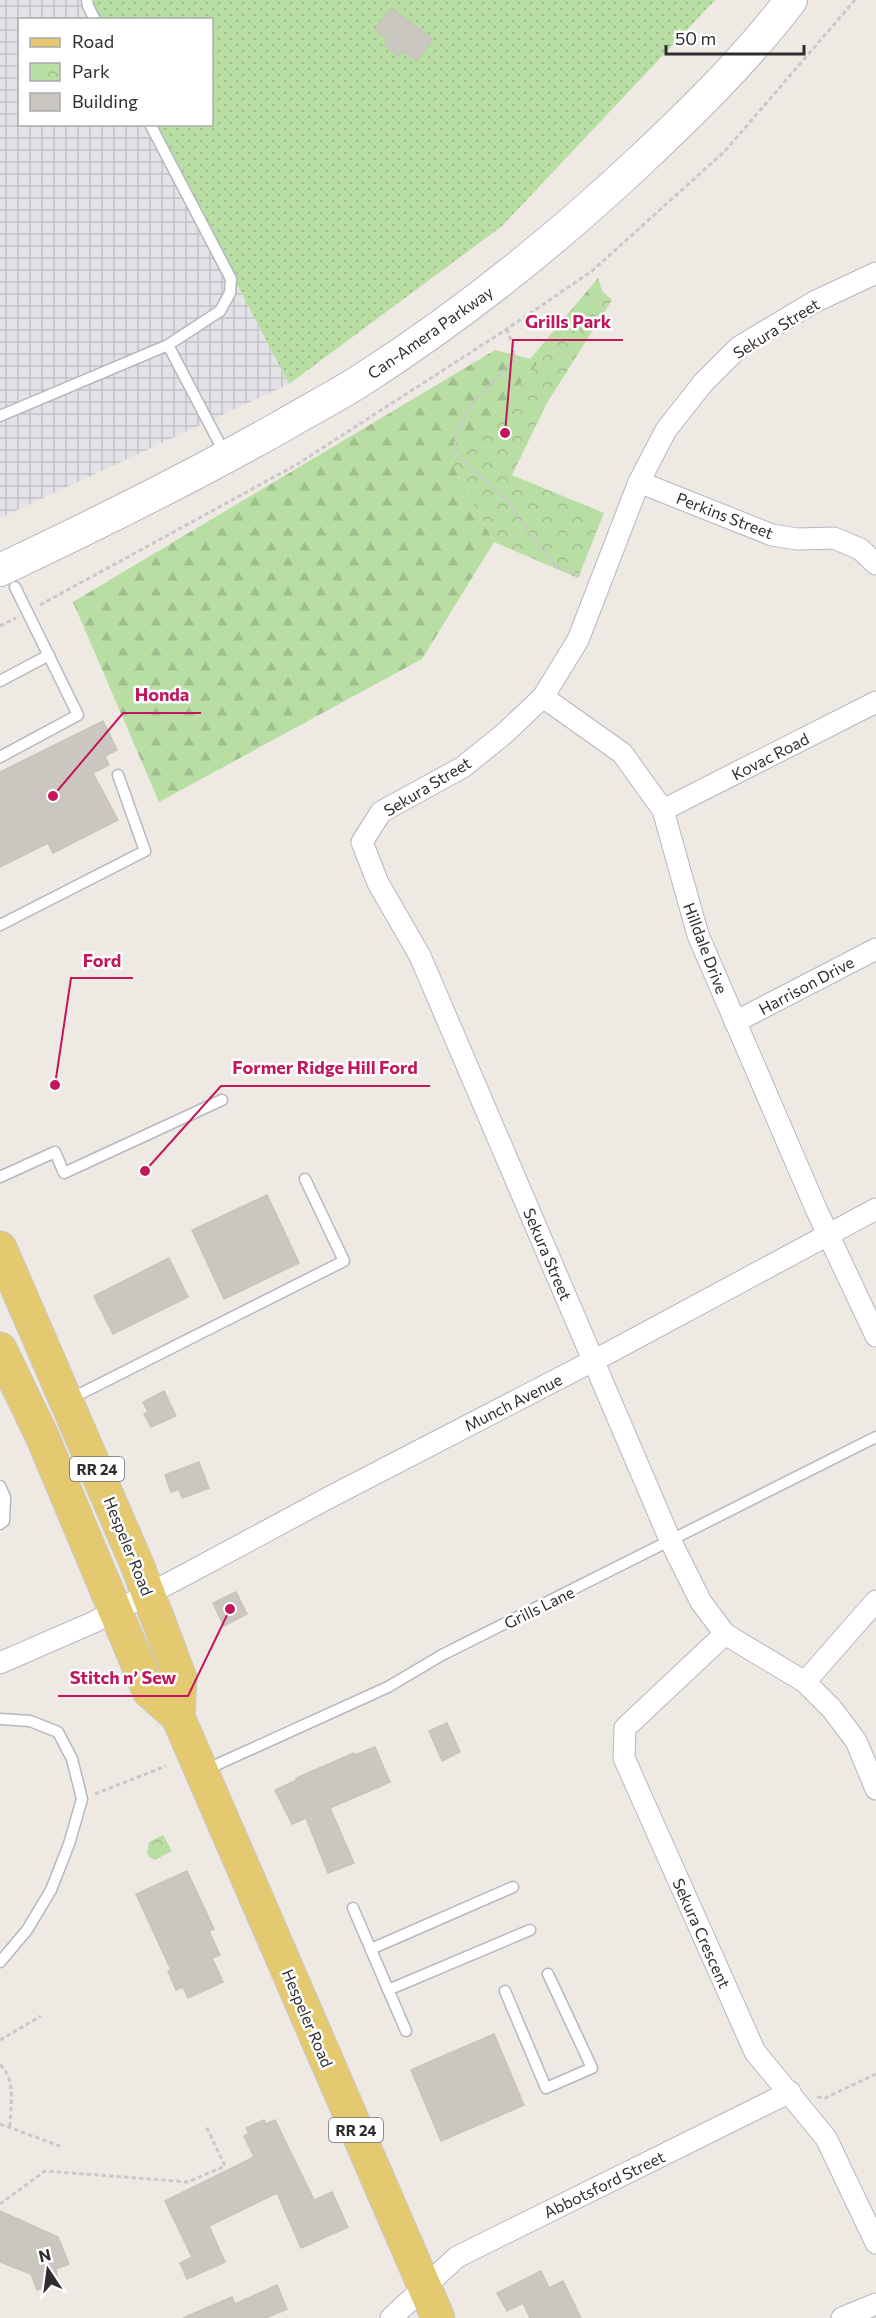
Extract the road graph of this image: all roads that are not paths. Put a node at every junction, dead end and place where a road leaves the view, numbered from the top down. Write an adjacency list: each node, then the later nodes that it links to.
1 (87, 0): 3 (lane)
2 (791, 0): 8 (main road, Can-Amera Parkway)
3 (94, 18)
4 (151, 126): 6 (lane)
5 (876, 273): 9 (street, Sekura Street)
6 (168, 345): 7 (lane); 8 (lane)
7 (0, 416)
8 (226, 457): 11 (main road, Can-Amera Parkway)
9 (639, 482): 10 (street, Perkins Street); 14 (street, Sekura Street)
10 (876, 564)
11 (7, 579): 12 (lane)
12 (49, 655): 13 (lane); 16 (lane)
13 (0, 681)
14 (543, 697): 18 (street, Hilldale Drive); 30 (street, Sekura Street)
15 (876, 702): 18 (street, Kovac Road)
16 (0, 757)
17 (118, 775): 19 (lane)
18 (663, 810): 21 (street, Hilldale Drive)
19 (0, 925)
20 (876, 949): 21 (street, Harrison Drive)
21 (735, 1022): 26 (street, Hilldale Drive)
22 (222, 1100): 23 (lane)
23 (0, 1177)
24 (305, 1179): 31 (lane)
25 (876, 1209): 26 (street, Munch Avenue)
26 (828, 1235): 28 (street, Hilldale Drive); 30 (street, Munch Avenue)
27 (0, 1248): 31 (main road, Hespeler Road / RR 24)
28 (876, 1336)
29 (0, 1349): 38 (main road, Hespeler Road / RR 24)
30 (594, 1360): 35 (street, Sekura Street); 36 (street, Munch Avenue)
31 (68, 1400): 36 (main road, Hespeler Road / RR 24)
32 (876, 1437): 35 (lane, Grills Lane)
33 (0, 1486): 34 (lane)
34 (0, 1524)
35 (671, 1542): 39 (street); 44 (lane, Grills Lane)
36 (149, 1594): 38 (street, Munch Avenue); 42 (main road, Hespeler Road / RR 24)
37 (876, 1601): 41 (street)
38 (116, 1611): 40 (street, Munch Avenue); 42 (main road, Hespeler Road / RR 24)
39 (725, 1634): 41 (street); 55 (street, Sekura Crescent)
40 (0, 1663)
41 (804, 1682): 45 (street)
42 (178, 1717): 44 (main road, Hespeler Road / RR 24)
43 (0, 1719): 50 (lane)
44 (201, 1771): 57 (main road, Hespeler Road / RR 24)
45 (876, 1789)
46 (513, 1887): 49 (lane)
47 (353, 1908): 49 (lane)
48 (531, 1930): 52 (lane)
49 (371, 1949): 52 (lane)
50 (2, 1958)
51 (548, 1974): 53 (lane)
52 (388, 1990): 54 (lane)
53 (505, 1991)
54 (406, 2031)
55 (790, 2092): 56 (street, Sekura Crescent); 57 (street, Abbotsford Street)
56 (876, 2243)
57 (425, 2287): 59 (street, Abbotsford Street); 60 (main road, Hespeler Road / RR 24)
58 (876, 2304): 61 (street)
59 (391, 2318)
60 (438, 2318)
61 (842, 2318)

